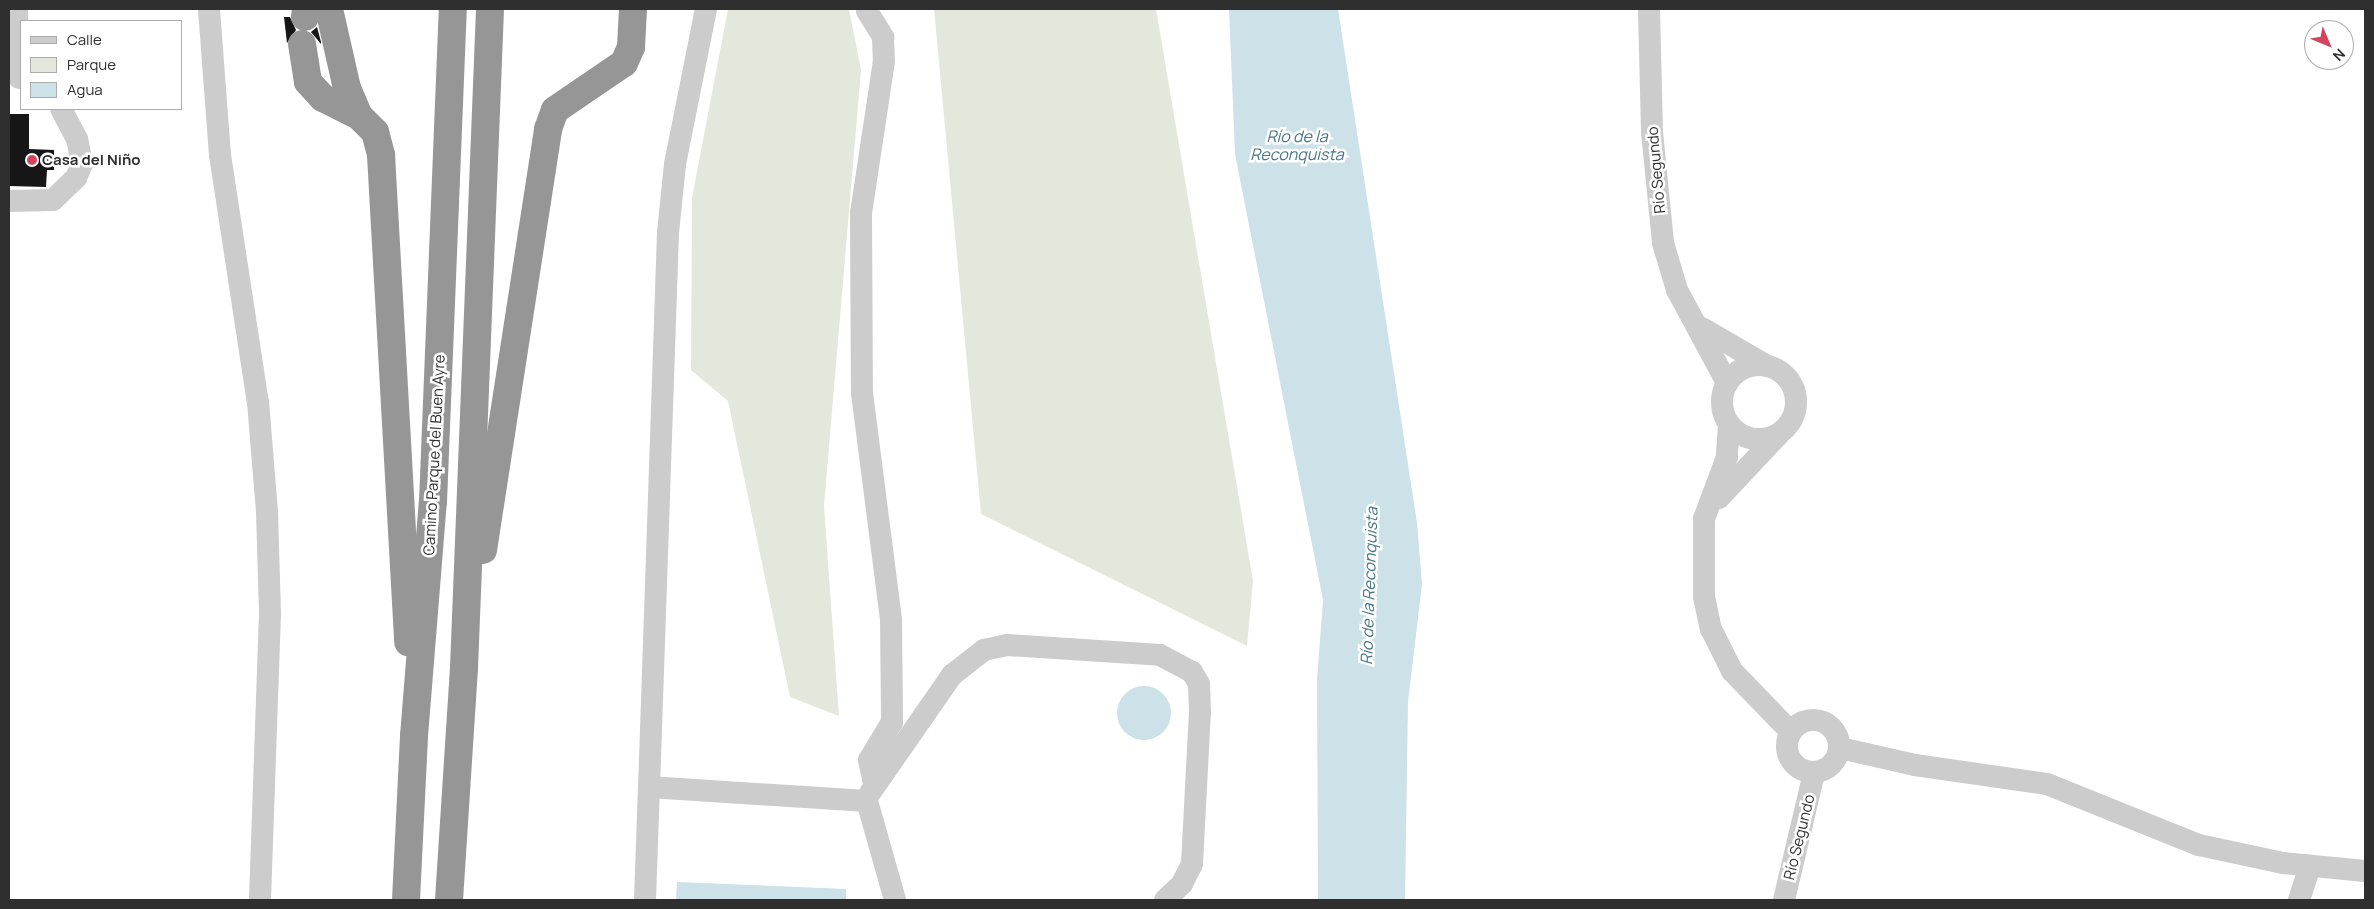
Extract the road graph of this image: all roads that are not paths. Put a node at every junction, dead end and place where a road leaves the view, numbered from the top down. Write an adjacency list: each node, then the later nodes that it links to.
1 (17, 9): 11 (street)
2 (209, 9): 30 (street)
3 (453, 9): 23 (highway, Camino Parque del Buen Ayre)
4 (490, 9): 21 (highway)
5 (633, 9): 21 (highway)
6 (706, 9): 26 (street)
7 (1649, 9): 15 (street, Río Segundo)
8 (313, 11): 13 (highway)
9 (867, 11): 27 (street)
10 (302, 44): 13 (highway)
11 (16, 78)
12 (62, 110): 14 (street)
13 (360, 116): 23 (highway)
14 (9, 201)
15 (1696, 324): 16 (street); 17 (street, Río Segundo)
16 (1771, 367): 17 (street); 19 (street)
17 (1727, 383): 18 (street)
18 (1729, 425): 19 (street); 20 (street)
19 (1784, 428): 20 (street)
20 (1704, 519): 22 (street)
21 (464, 668): 32 (highway)
22 (1791, 732): 24 (street); 25 (street)
23 (414, 736): 31 (highway, Camino Parque del Buen Ayre)
24 (1840, 748): 25 (street); 28 (street)
25 (1814, 773): 36 (street, Río Segundo)
26 (649, 786): 27 (street); 33 (street)
27 (871, 792): 34 (street); 35 (street)
28 (2310, 866): 29 (street); 37 (street)
29 (2365, 871)
30 (260, 900)
31 (406, 900)
32 (449, 900)
33 (645, 900)
34 (895, 900)
35 (1165, 900)
36 (1784, 900)
37 (2299, 900)

